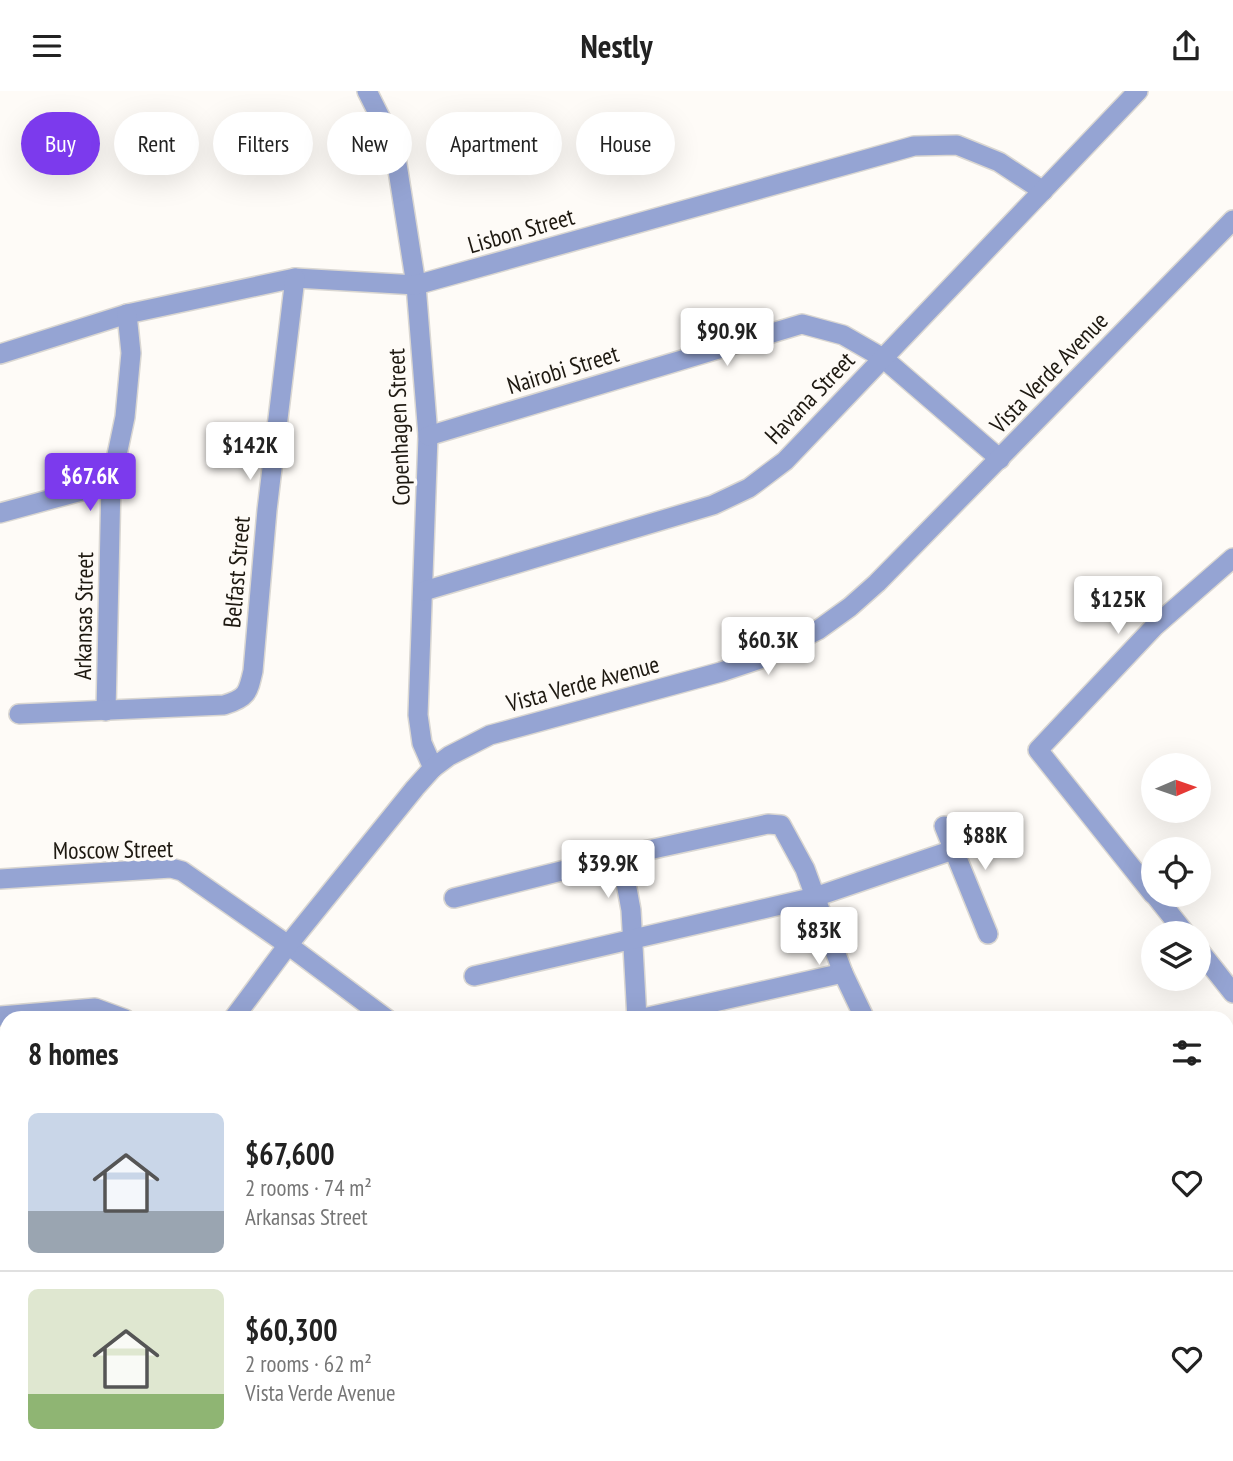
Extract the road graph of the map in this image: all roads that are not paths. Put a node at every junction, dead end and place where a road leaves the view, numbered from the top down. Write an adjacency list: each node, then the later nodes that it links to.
1 (367, 91): 6 (street, Copenhagen Street)
2 (1138, 91): 3 (street, Havana Street)
3 (1043, 191): 6 (street, Lisbon Street); 9 (street, Havana Street)
4 (1233, 220): 11 (street, Vista Verde Avenue)
5 (295, 278): 6 (street, Lisbon Street); 7 (street, Lisbon Street); 16 (street, Belfast Street)
6 (416, 285): 10 (street, Copenhagen Street)
7 (127, 314): 8 (street, Lisbon Street); 12 (street, Arkansas Street)
8 (0, 354)
9 (884, 358): 10 (street, Nairobi Street); 11 (street, Nairobi Street); 15 (street, Havana Street)
10 (428, 436): 15 (street, Copenhagen Street)
11 (1000, 459): 18 (street, Vista Verde Avenue)
12 (111, 483): 13 (street); 16 (street, Arkansas Street)
13 (0, 513)
14 (1233, 558): 22 (street)
15 (424, 591): 18 (street, Copenhagen Street)
16 (106, 711): 17 (street)
17 (19, 715)
18 (433, 768): 30 (street, Vista Verde Avenue)
19 (944, 826): 20 (street)
20 (953, 849): 24 (street); 28 (street)
21 (621, 856): 24 (street); 25 (street); 29 (street)
22 (1141, 878)
23 (0, 879): 30 (street, Moscow Street)
24 (815, 897): 29 (street); 32 (street)
25 (454, 898)
26 (1164, 907): 27 (street)
27 (1175, 921)
28 (988, 934)
29 (633, 939): 33 (street); 39 (street)
30 (288, 944): 37 (street, Vista Verde Avenue); 38 (street, Moscow Street)
31 (1211, 965): 34 (street)
32 (843, 973): 40 (street); 41 (street)
33 (474, 976)
34 (1233, 993)
35 (59, 1011): 36 (street)
36 (103, 1011)
37 (239, 1011)
38 (376, 1011)
39 (638, 1011)
40 (674, 1011)
41 (861, 1011)

